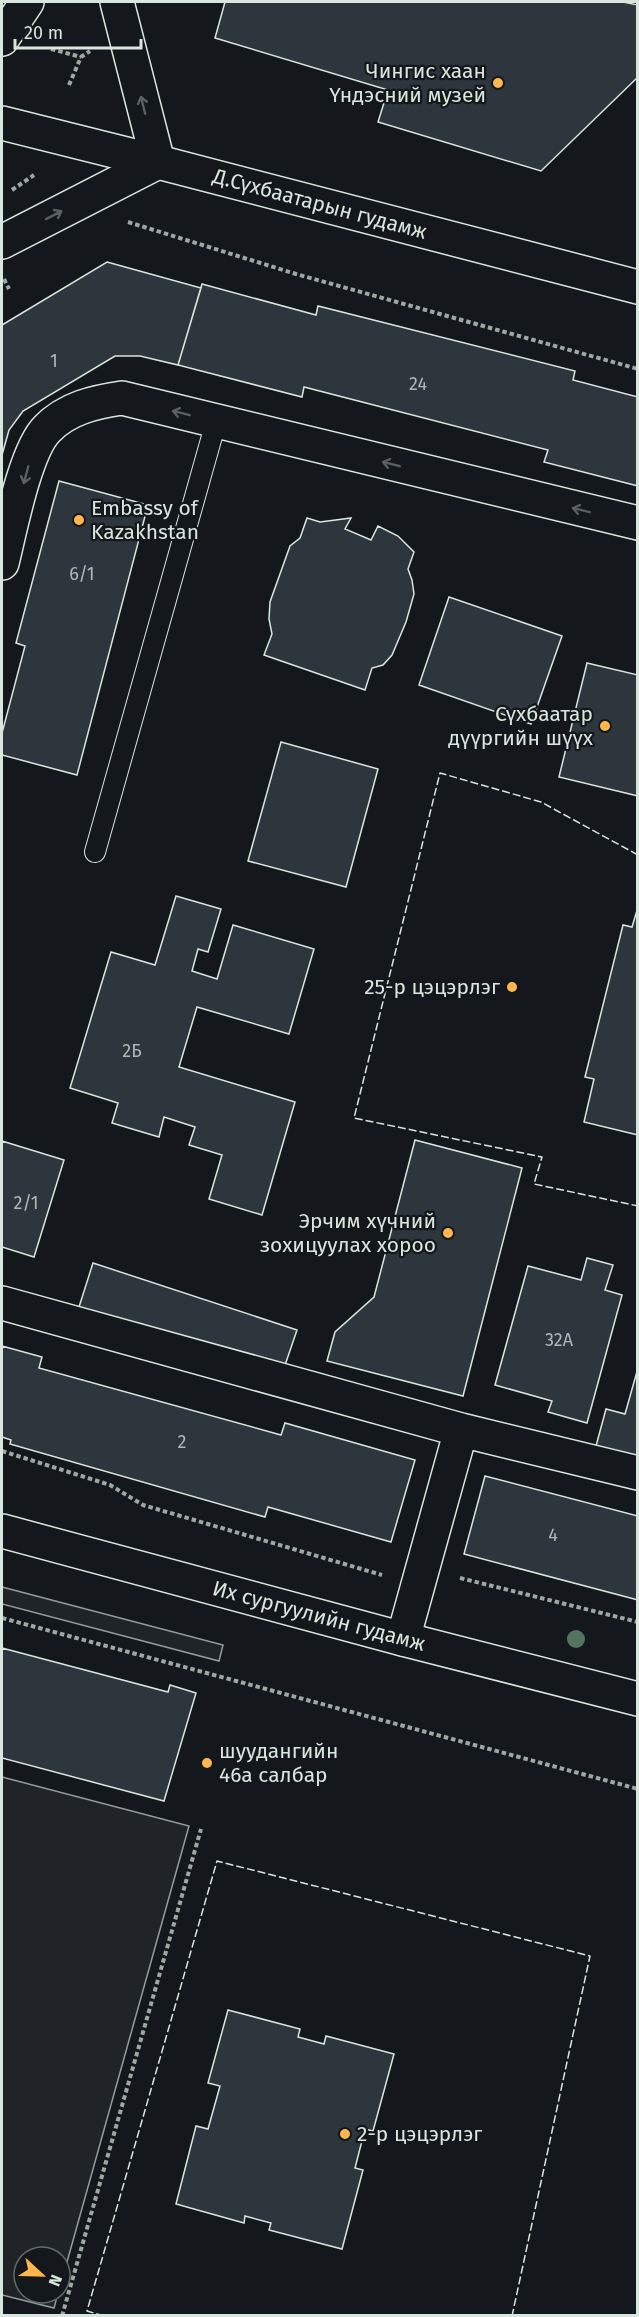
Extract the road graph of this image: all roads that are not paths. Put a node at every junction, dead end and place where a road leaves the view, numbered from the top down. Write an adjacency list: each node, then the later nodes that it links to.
1 (27, 2): 3 (main road)
2 (117, 2): 5 (main road, one-way to 2)
3 (2, 39)
4 (2, 123): 5 (main road, Д.Сүхбаатарын гудамж)
5 (158, 162): 6 (main road, one-way to 5); 7 (main road, Д.Сүхбаатарын гудамж)
6 (2, 242)
7 (638, 287)
8 (216, 422): 9 (main road, one-way to 8); 10 (main road, one-way to 10); 11 (lane)
9 (638, 524)
10 (2, 563)
11 (95, 852)
12 (2, 1303): 13 (main road)
13 (461, 1430): 14 (main road); 16 (main road)
14 (638, 1473)
15 (2, 1531): 16 (main road, Их сургуулийн гудамж)
16 (403, 1639): 17 (main road, Их сургуулийн гудамж)
17 (638, 1699)

